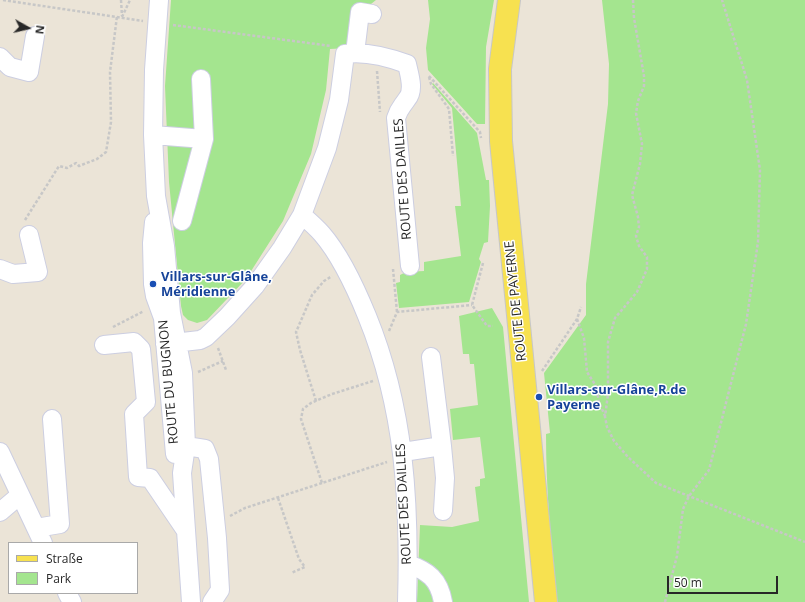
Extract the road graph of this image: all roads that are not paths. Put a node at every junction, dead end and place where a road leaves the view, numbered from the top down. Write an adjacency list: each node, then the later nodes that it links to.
1 (159, 0): 8 (street, ROUTE DU BUGNON)
2 (509, 0): 34 (main road, ROUTE DE PAYERNE)
3 (372, 14): 5 (street)
4 (35, 36): 6 (street)
5 (355, 53): 10 (street); 13 (street, ROUTE DES DAILLES)
6 (0, 57)
7 (201, 79): 9 (street)
8 (153, 135): 9 (street); 15 (street, ROUTE DU BUGNON)
9 (204, 139): 11 (street)
10 (302, 215): 15 (street); 22 (street, ROUTE DES DAILLES)
11 (182, 221)
12 (29, 235): 14 (street)
13 (410, 266)
14 (0, 269)
15 (172, 343): 19 (street, ROUTE DU BUGNON); 23 (street, ROUTE DU BUGNON)
16 (105, 344): 27 (street)
17 (431, 357): 20 (street)
18 (52, 419): 28 (street)
19 (186, 446): 23 (street, ROUTE DU BUGNON); 31 (street)
20 (442, 446): 22 (street); 25 (street)
21 (0, 452): 24 (street)
22 (397, 456): 29 (street, ROUTE DES DAILLES)
23 (182, 473): 27 (street, ROUTE DU BUGNON)
24 (20, 495): 26 (street); 28 (street)
25 (443, 511)
26 (0, 512)
27 (186, 531): 30 (street, ROUTE DU BUGNON)
28 (39, 535)
29 (408, 564): 32 (street, ROUTE DES DAILLES); 33 (street)
30 (191, 602)
31 (212, 602)
32 (407, 602)
33 (443, 602)
34 (546, 602)

